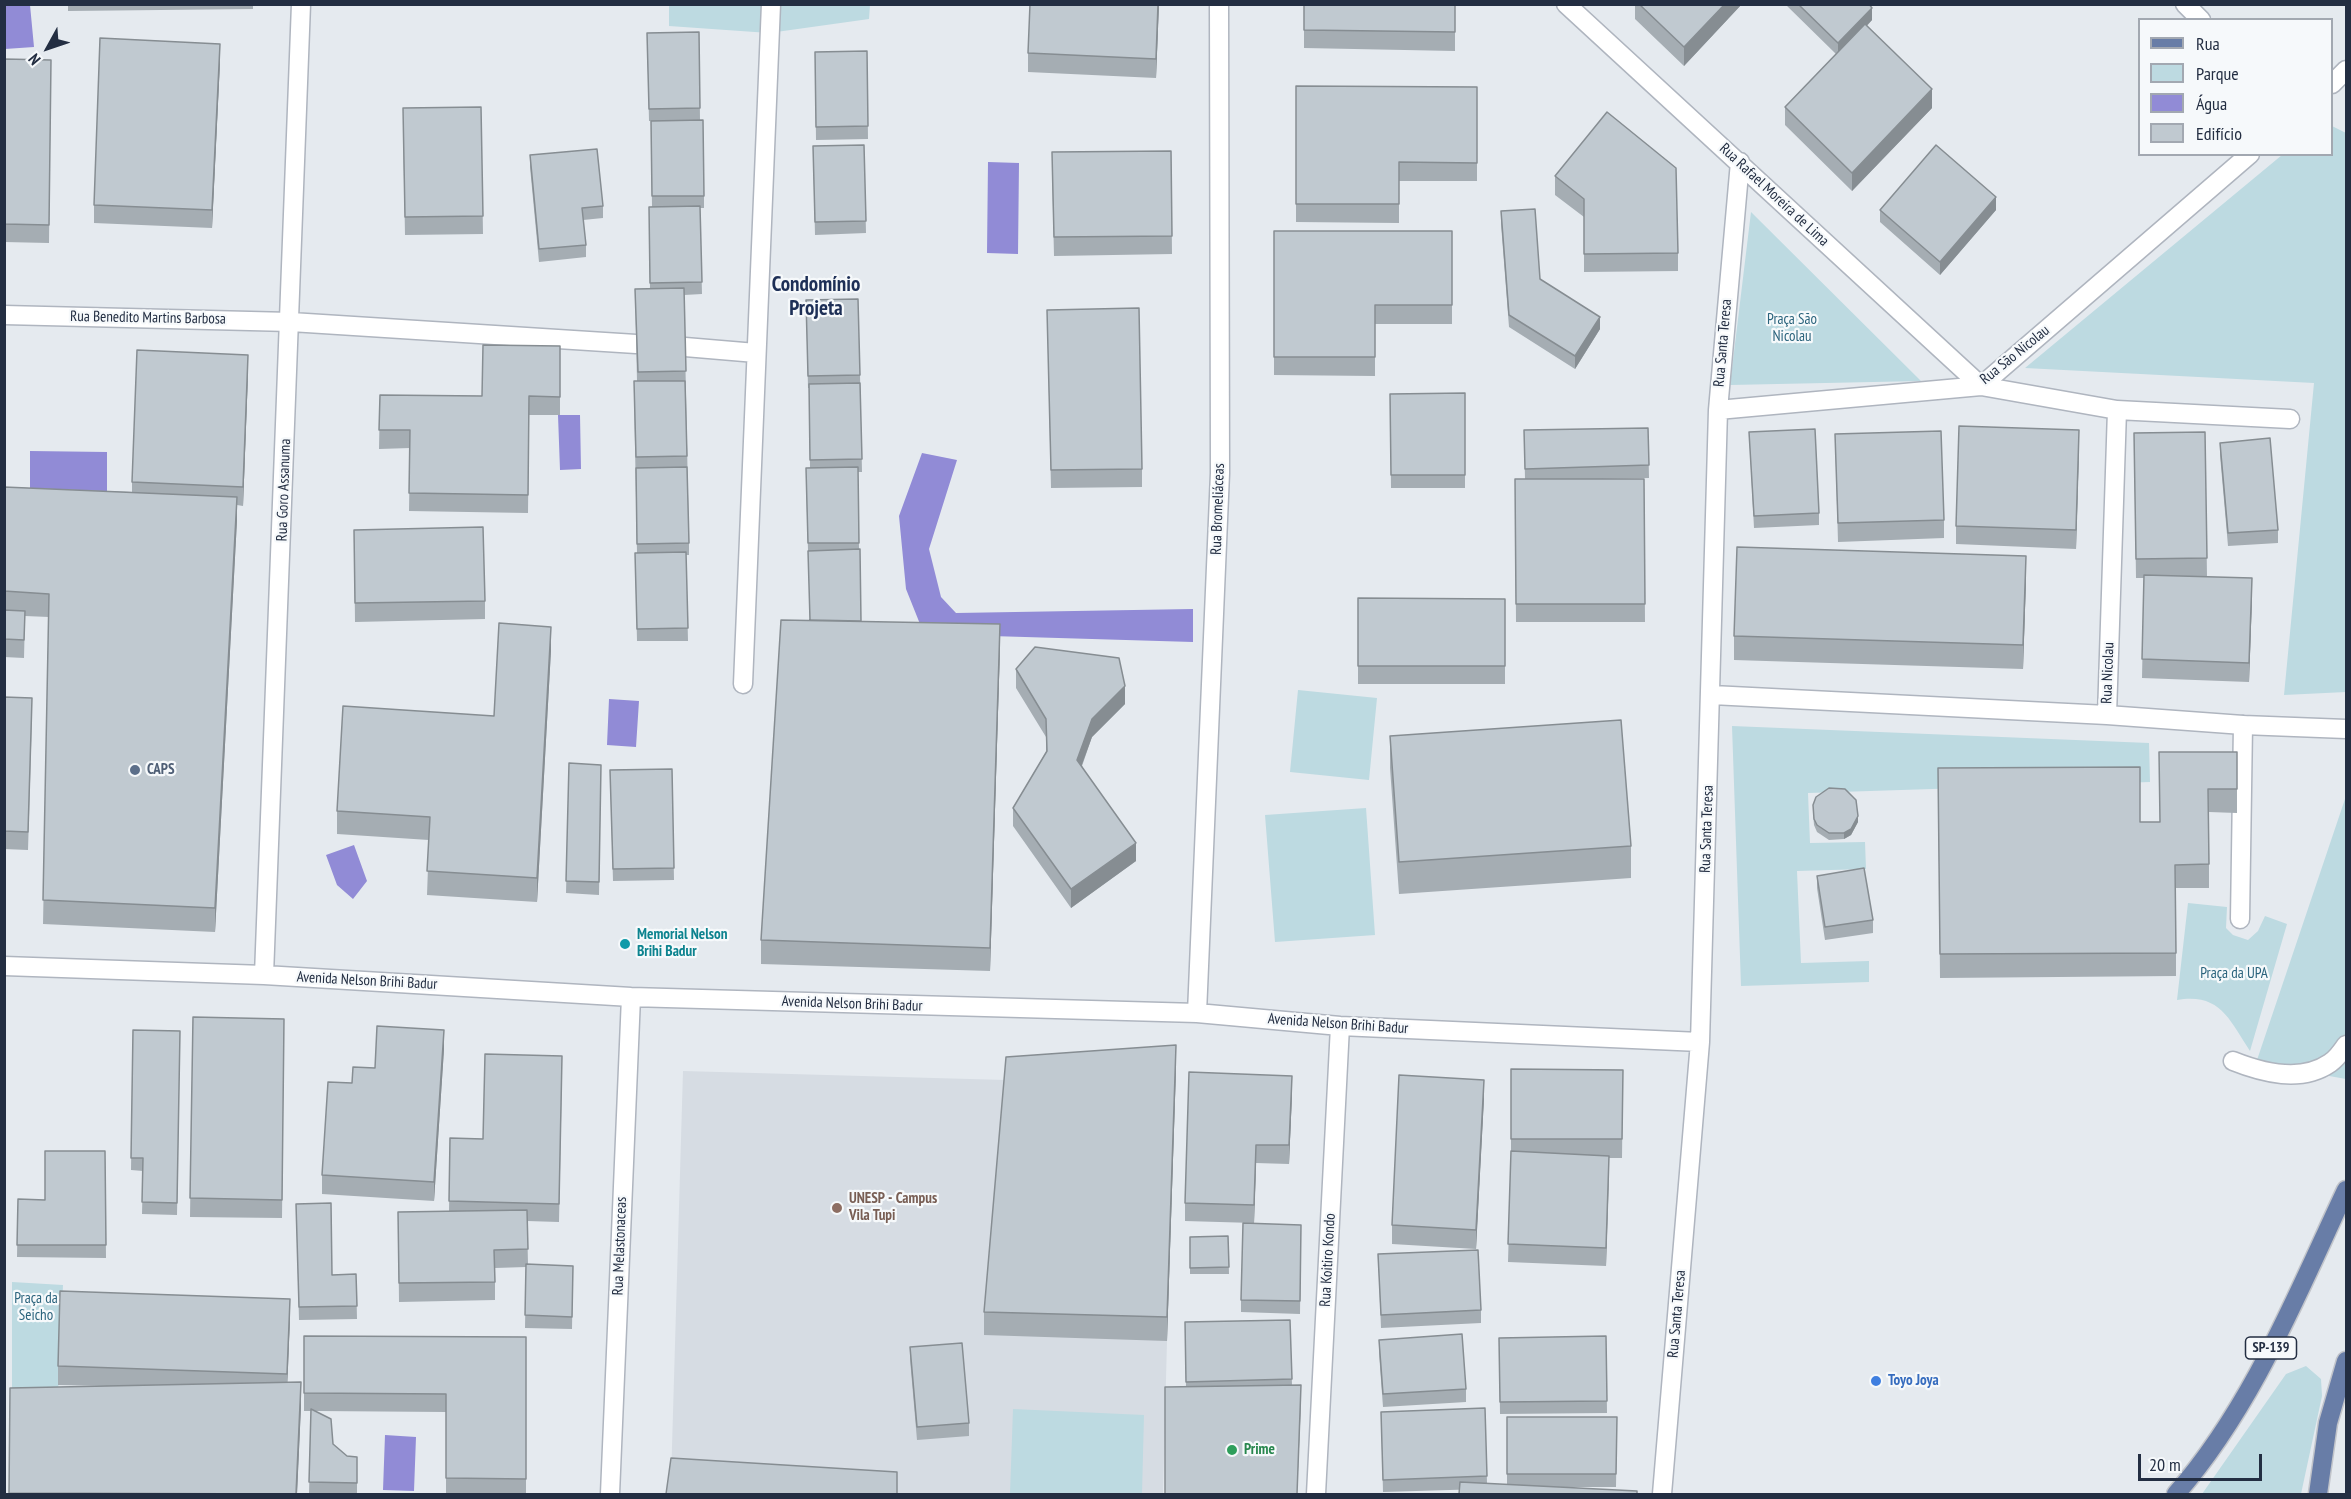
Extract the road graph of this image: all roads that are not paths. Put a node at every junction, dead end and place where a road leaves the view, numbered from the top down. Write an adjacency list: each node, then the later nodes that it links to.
1 (301, 4): 12 (street, Rua Goro Assanuma)
2 (771, 4): 15 (street)
3 (1219, 4): 29 (street, Rua Bromeliáceas)
4 (1566, 4): 10 (street, Rua Rafael Moreira de Lima)
5 (2185, 4): 6 (street)
6 (2199, 18)
7 (2346, 70): 8 (street)
8 (2333, 82)
9 (2248, 156): 16 (street, Rua São Nicolau)
10 (1740, 162): 16 (street, Rua Rafael Moreira de Lima); 17 (street, Rua Santa Teresa)
11 (4, 315): 12 (street, Rua Benedito Martins Barbosa)
12 (291, 322): 13 (street, Rua Benedito Martins Barbosa); 27 (street, Rua Goro Assanuma)
13 (636, 344)
14 (685, 347): 15 (street)
15 (756, 353): 20 (street)
16 (1981, 386): 17 (street, Rua São Nicolau); 18 (street)
17 (1718, 410): 21 (street, Rua Santa Teresa)
18 (2117, 410): 19 (street); 22 (street, Rua Nicolau)
19 (2290, 419)
20 (743, 684)
21 (1712, 695): 22 (street, Rua Nicolau); 31 (street, Rua Santa Teresa)
22 (2107, 715): 23 (street)
23 (2243, 725): 24 (street); 25 (street)
24 (2346, 729)
25 (2240, 919)
26 (4, 966): 27 (street, Avenida Nelson Brihi Badur)
27 (264, 975): 28 (street, Avenida Nelson Brihi Badur)
28 (631, 998): 29 (street, Avenida Nelson Brihi Badur); 36 (street, Rua Melastonaceas)
29 (1197, 1013): 30 (street, Avenida Nelson Brihi Badur)
30 (1340, 1026): 31 (street, Avenida Nelson Brihi Badur); 37 (street, Rua Koitiro Kondo)
31 (1700, 1042): 38 (street, Rua Santa Teresa)
32 (2346, 1045): 33 (street)
33 (2233, 1061)
34 (2346, 1190): 39 (main road, SP-139)
35 (2346, 1361): 40 (main road)
36 (610, 1494)
37 (1316, 1494)
38 (1662, 1494)
39 (2176, 1494)
40 (2318, 1494)

